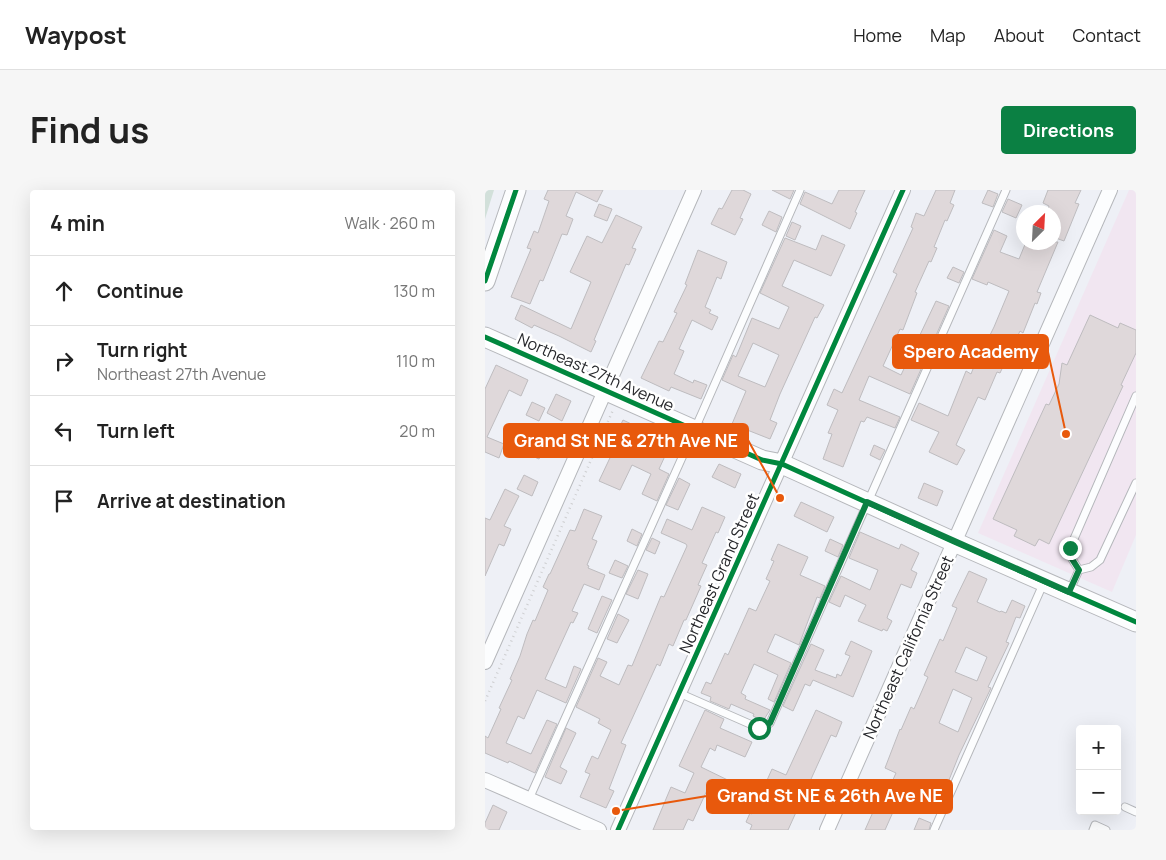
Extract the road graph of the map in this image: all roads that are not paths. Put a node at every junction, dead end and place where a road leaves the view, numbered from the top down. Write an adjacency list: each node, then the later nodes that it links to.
1 (516, 190): 7 (street)
2 (694, 190): 9 (street)
3 (800, 190): 11 (lane)
4 (903, 190): 12 (street, Northeast Grand Street)
5 (1006, 190): 14 (lane)
6 (1110, 190): 15 (street, Northeast California Street)
7 (485, 281)
8 (485, 337): 9 (street, Northeast 27th Avenue)
9 (606, 390): 11 (street, Northeast 27th Avenue); 20 (street)
10 (1136, 396): 16 (lane)
11 (695, 430): 12 (street, Northeast 27th Avenue); 23 (lane)
12 (782, 464): 14 (street, Northeast 27th Avenue); 21 (street, Northeast Grand Street)
13 (1136, 483): 16 (lane)
14 (867, 502): 15 (street, Northeast 27th Avenue); 21 (lane)
15 (954, 542): 17 (street, Northeast 27th Avenue); 28 (street, Northeast California Street)
16 (1079, 570): 18 (lane)
17 (1045, 582): 18 (street, Northeast 27th Avenue); 29 (lane)
18 (1069, 592): 19 (street, Northeast 27th Avenue)
19 (1136, 622)
20 (485, 662)
21 (679, 693): 27 (street, Northeast Grand Street)
22 (485, 780): 23 (street)
23 (529, 799): 26 (street)
24 (1125, 807): 25 (lane)
25 (1136, 812)
26 (599, 830)
27 (618, 830)
28 (827, 830)
29 (934, 830)
30 (1093, 830): 31 (lane)
31 (1106, 830)

